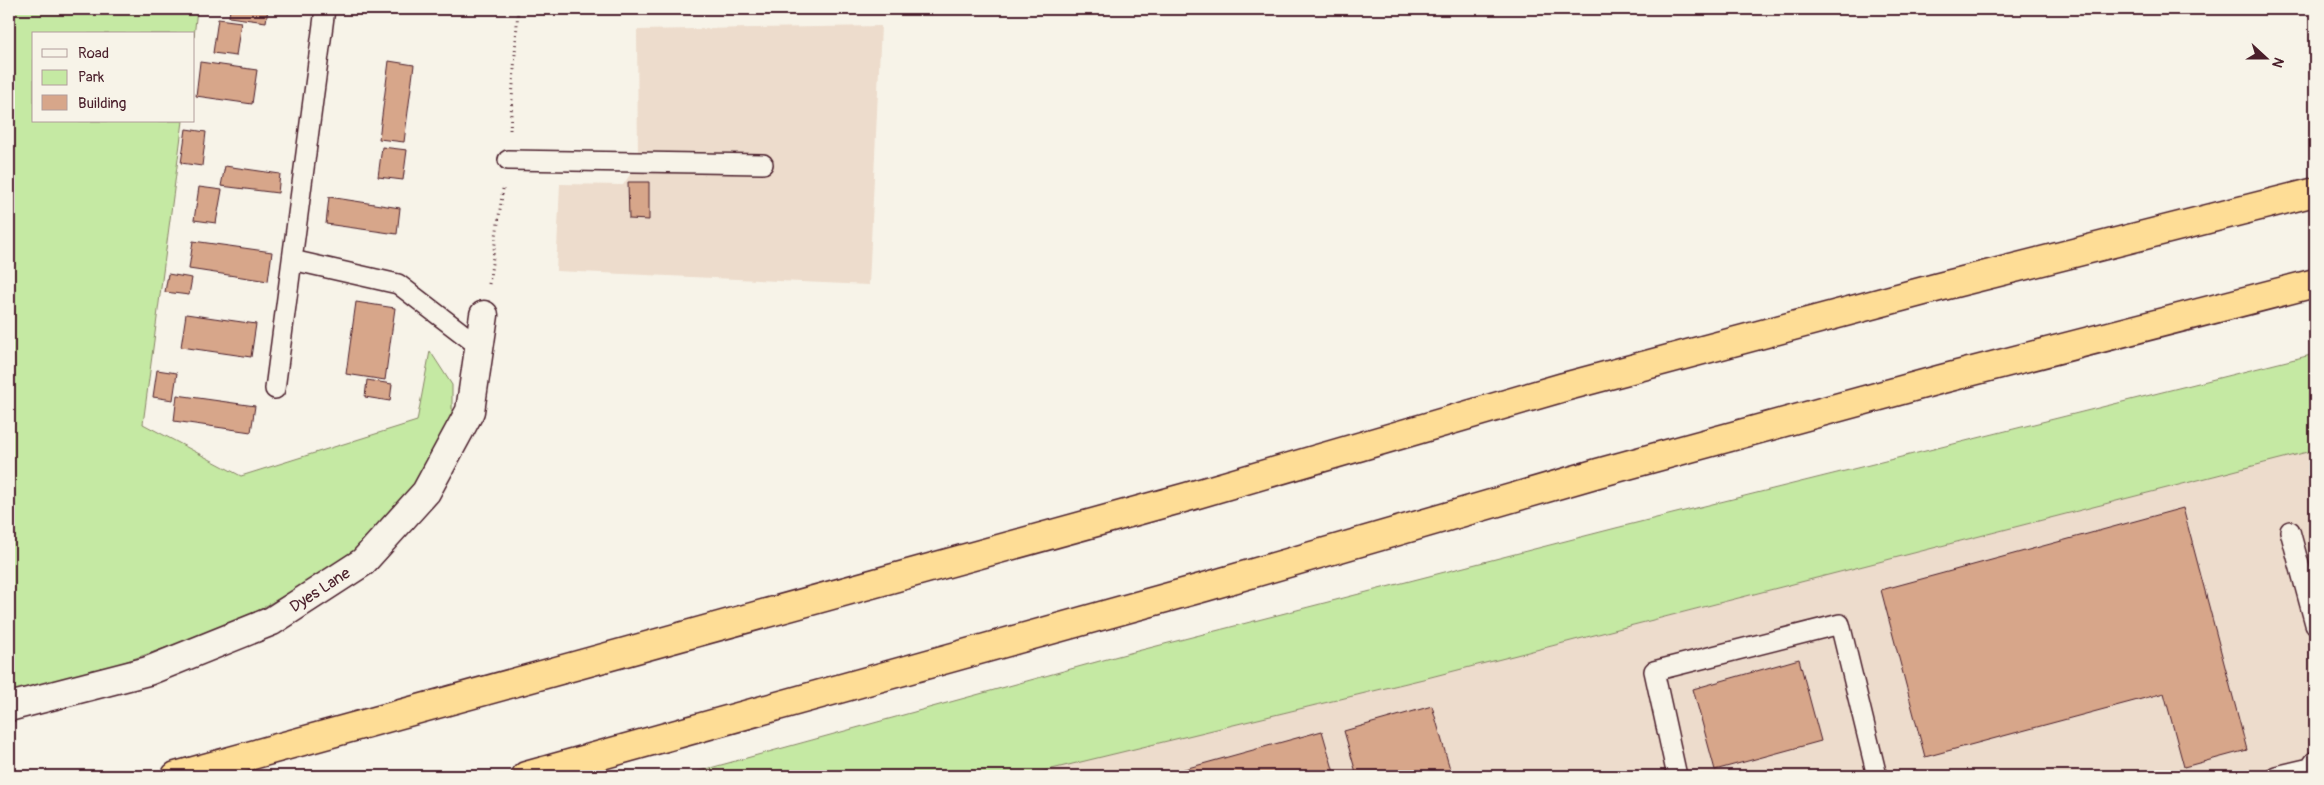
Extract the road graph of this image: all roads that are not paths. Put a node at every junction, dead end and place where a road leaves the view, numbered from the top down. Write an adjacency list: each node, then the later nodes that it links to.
1 (325, 9): 5 (lane)
2 (508, 160): 3 (lane)
3 (763, 164)
4 (2315, 192): 14 (highway)
5 (292, 260): 8 (lane); 9 (lane)
6 (2315, 283): 15 (highway)
7 (484, 315): 8 (street, Dyes Lane)
8 (480, 347): 12 (street, Dyes Lane)
9 (274, 389)
10 (2290, 531): 11 (lane)
11 (2315, 624)
12 (9, 707)
13 (2315, 761): 18 (lane)
14 (176, 776)
15 (526, 776)
16 (1677, 776): 17 (lane)
17 (1877, 776)
18 (2276, 776)

